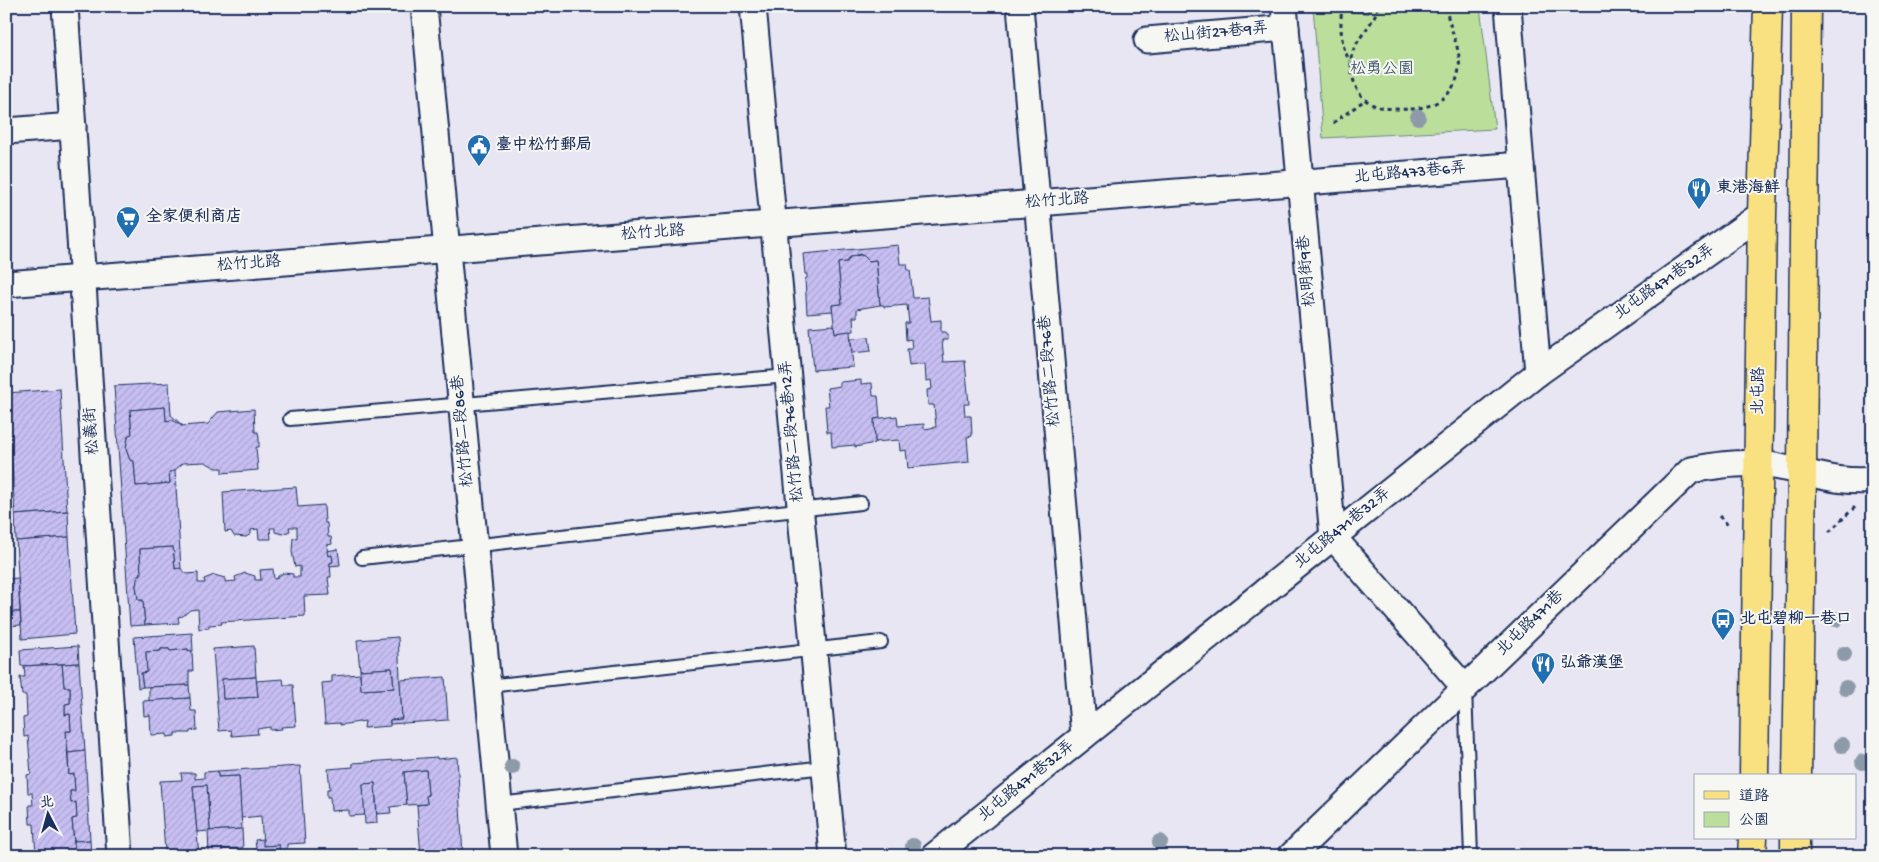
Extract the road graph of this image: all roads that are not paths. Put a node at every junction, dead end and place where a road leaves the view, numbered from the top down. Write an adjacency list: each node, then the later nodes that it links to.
1 (65, 6): 10 (street, 松義街)
2 (424, 6): 17 (street, 松竹路二段86巷)
3 (753, 6): 16 (street, 松竹路二段76巷12弄)
4 (1020, 6): 14 (street, 松竹路二段76巷)
5 (1508, 6): 12 (street)
6 (1768, 6): 15 (main road, 北屯路)
7 (1806, 6): 25 (main road)
8 (1285, 17): 9 (street, 松山街27巷9弄); 13 (street, 松明街9巷)
9 (1147, 40)
10 (73, 126): 11 (street); 18 (street, 松義街)
11 (6, 131)
12 (1521, 165): 13 (street, 北屯路473巷6弄); 20 (street)
13 (1300, 183): 14 (street, 松竹北路); 29 (street, 松明街9巷)
14 (1036, 204): 16 (street, 松竹北路); 36 (street, 松竹路二段76巷)
15 (1762, 214): 20 (street, 北屯路471巷32弄); 24 (main road, 北屯路)
16 (774, 224): 17 (street, 松竹北路); 21 (street, 松竹路二段76巷12弄)
17 (447, 250): 18 (street, 松竹北路); 22 (street, 松竹路二段86巷)
18 (83, 278): 19 (street, 松竹北路); 43 (street, 松義街)
19 (6, 284)
20 (1538, 373): 29 (street, 北屯路471巷32弄)
21 (788, 376): 22 (lane); 28 (street, 松竹路二段76巷12弄)
22 (462, 405): 23 (lane); 30 (street, 松竹路二段86巷)
23 (290, 419)
24 (1760, 464): 25 (street, 北屯路471巷); 35 (street, 北屯路471巷); 38 (main road, 北屯路)
25 (1802, 473): 26 (street, 北屯路471巷); 39 (main road)
26 (1873, 480)
27 (861, 504): 28 (lane)
28 (800, 510): 30 (lane); 33 (street, 松竹路二段76巷12弄)
29 (1333, 536): 35 (street); 36 (street, 北屯路471巷32弄)
30 (475, 544): 31 (lane); 34 (street, 松竹路二段86巷)
31 (362, 558)
32 (881, 642): 33 (lane)
33 (814, 649): 34 (lane); 37 (street, 松竹路二段76巷12弄)
34 (488, 686): 40 (street, 松竹路二段86巷)
35 (1464, 688): 47 (street, 北屯路471巷); 48 (lane)
36 (1084, 736): 46 (street, 北屯路471巷32弄)
37 (825, 767): 40 (lane); 45 (street, 松竹路二段76巷12弄)
38 (1754, 774)
39 (1796, 774)
40 (499, 804): 44 (street, 松竹路二段86巷)
41 (1753, 840): 49 (main road)
42 (1795, 840): 50 (main road)
43 (120, 856)
44 (504, 856)
45 (833, 856)
46 (934, 856)
47 (1291, 856)
48 (1471, 856)
49 (1752, 856)
50 (1795, 856)

